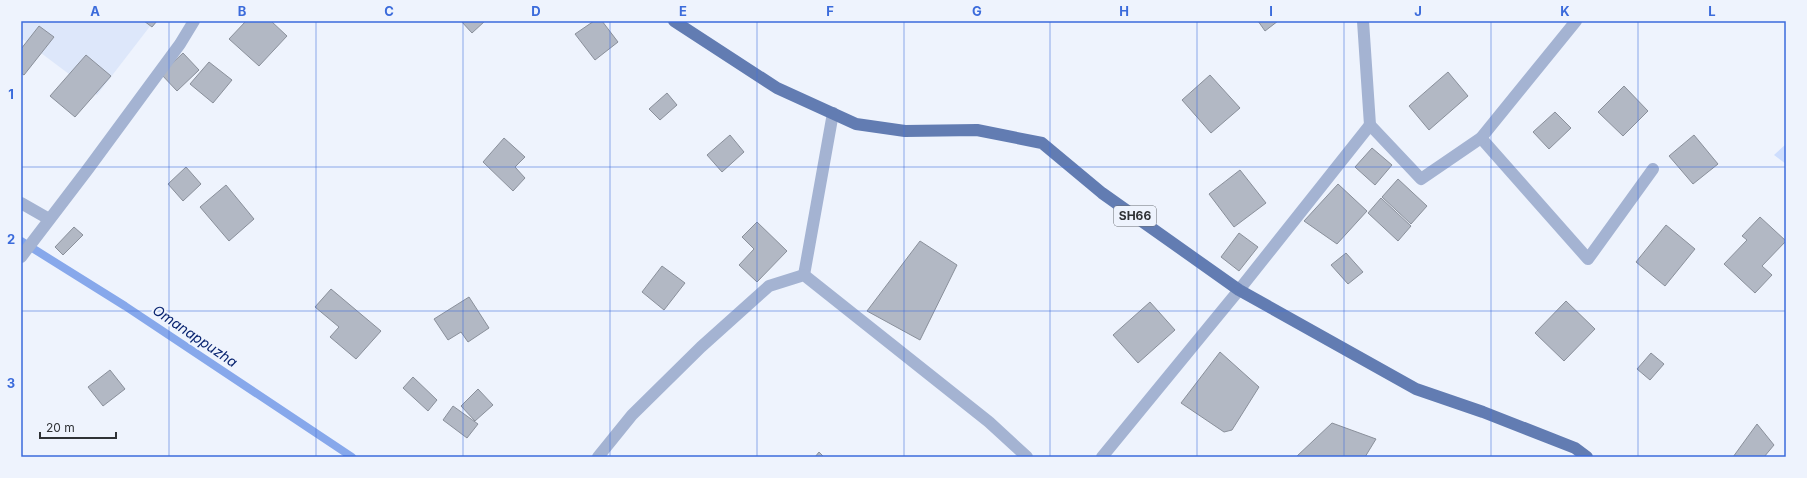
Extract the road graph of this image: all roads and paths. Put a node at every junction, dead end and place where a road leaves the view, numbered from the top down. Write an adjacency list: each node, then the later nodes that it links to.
1 (194, 21): 10 (street)
2 (674, 21): 5 (main road, SH66)
3 (1363, 21): 6 (street)
4 (1576, 21): 7 (street)
5 (832, 113): 12 (street); 13 (main road, SH66)
6 (1370, 125): 7 (street); 13 (street)
7 (1481, 138): 8 (street)
8 (1653, 169)
9 (21, 203): 10 (street)
10 (49, 219): 11 (street)
11 (21, 256)
12 (804, 275): 14 (street); 15 (street)
13 (1239, 290): 16 (street); 17 (main road, SH66)
14 (598, 457)
15 (1027, 457)
16 (1102, 457)
17 (1587, 457)

